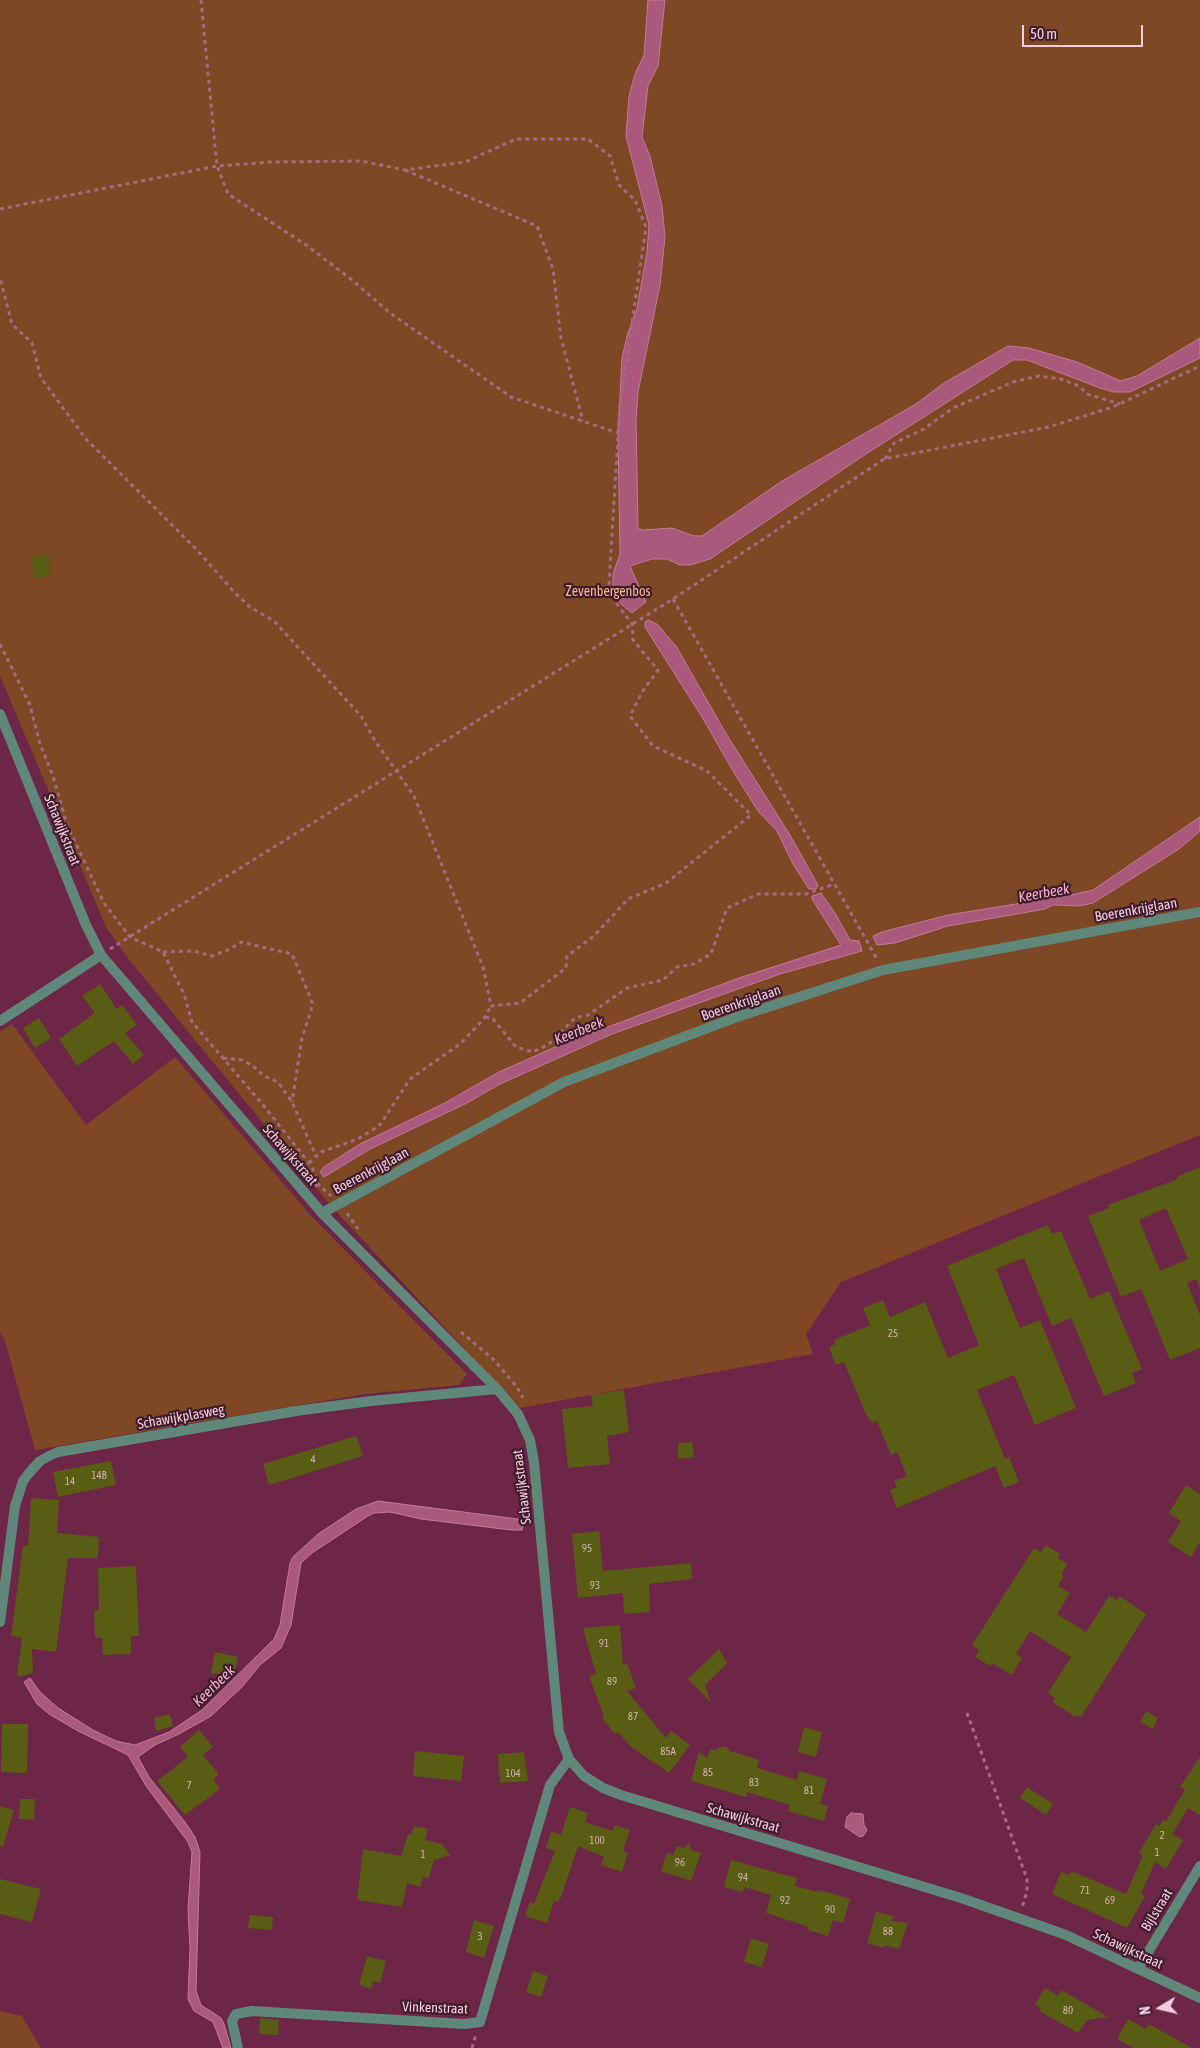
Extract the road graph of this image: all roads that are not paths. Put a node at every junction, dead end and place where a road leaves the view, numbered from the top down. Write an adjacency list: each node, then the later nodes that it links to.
1 (0, 714): 3 (street, Schawijkstraat)
2 (1200, 912): 5 (street, Boerenkrijglaan)
3 (101, 955): 4 (street); 5 (street, Schawijkstraat)
4 (0, 1021)
5 (322, 1213): 6 (street, Schawijkstraat)
6 (497, 1388): 7 (street, Schawijkplasweg); 8 (street, Schawijkstraat)
7 (0, 1622)
8 (569, 1759): 10 (street, Schawijkstraat); 12 (street, Vinkenstraat)
9 (1200, 1866): 10 (street, Bijlstraat)
10 (1138, 1969): 11 (street, Schawijkstraat)
11 (1200, 1998)
12 (238, 2048)

